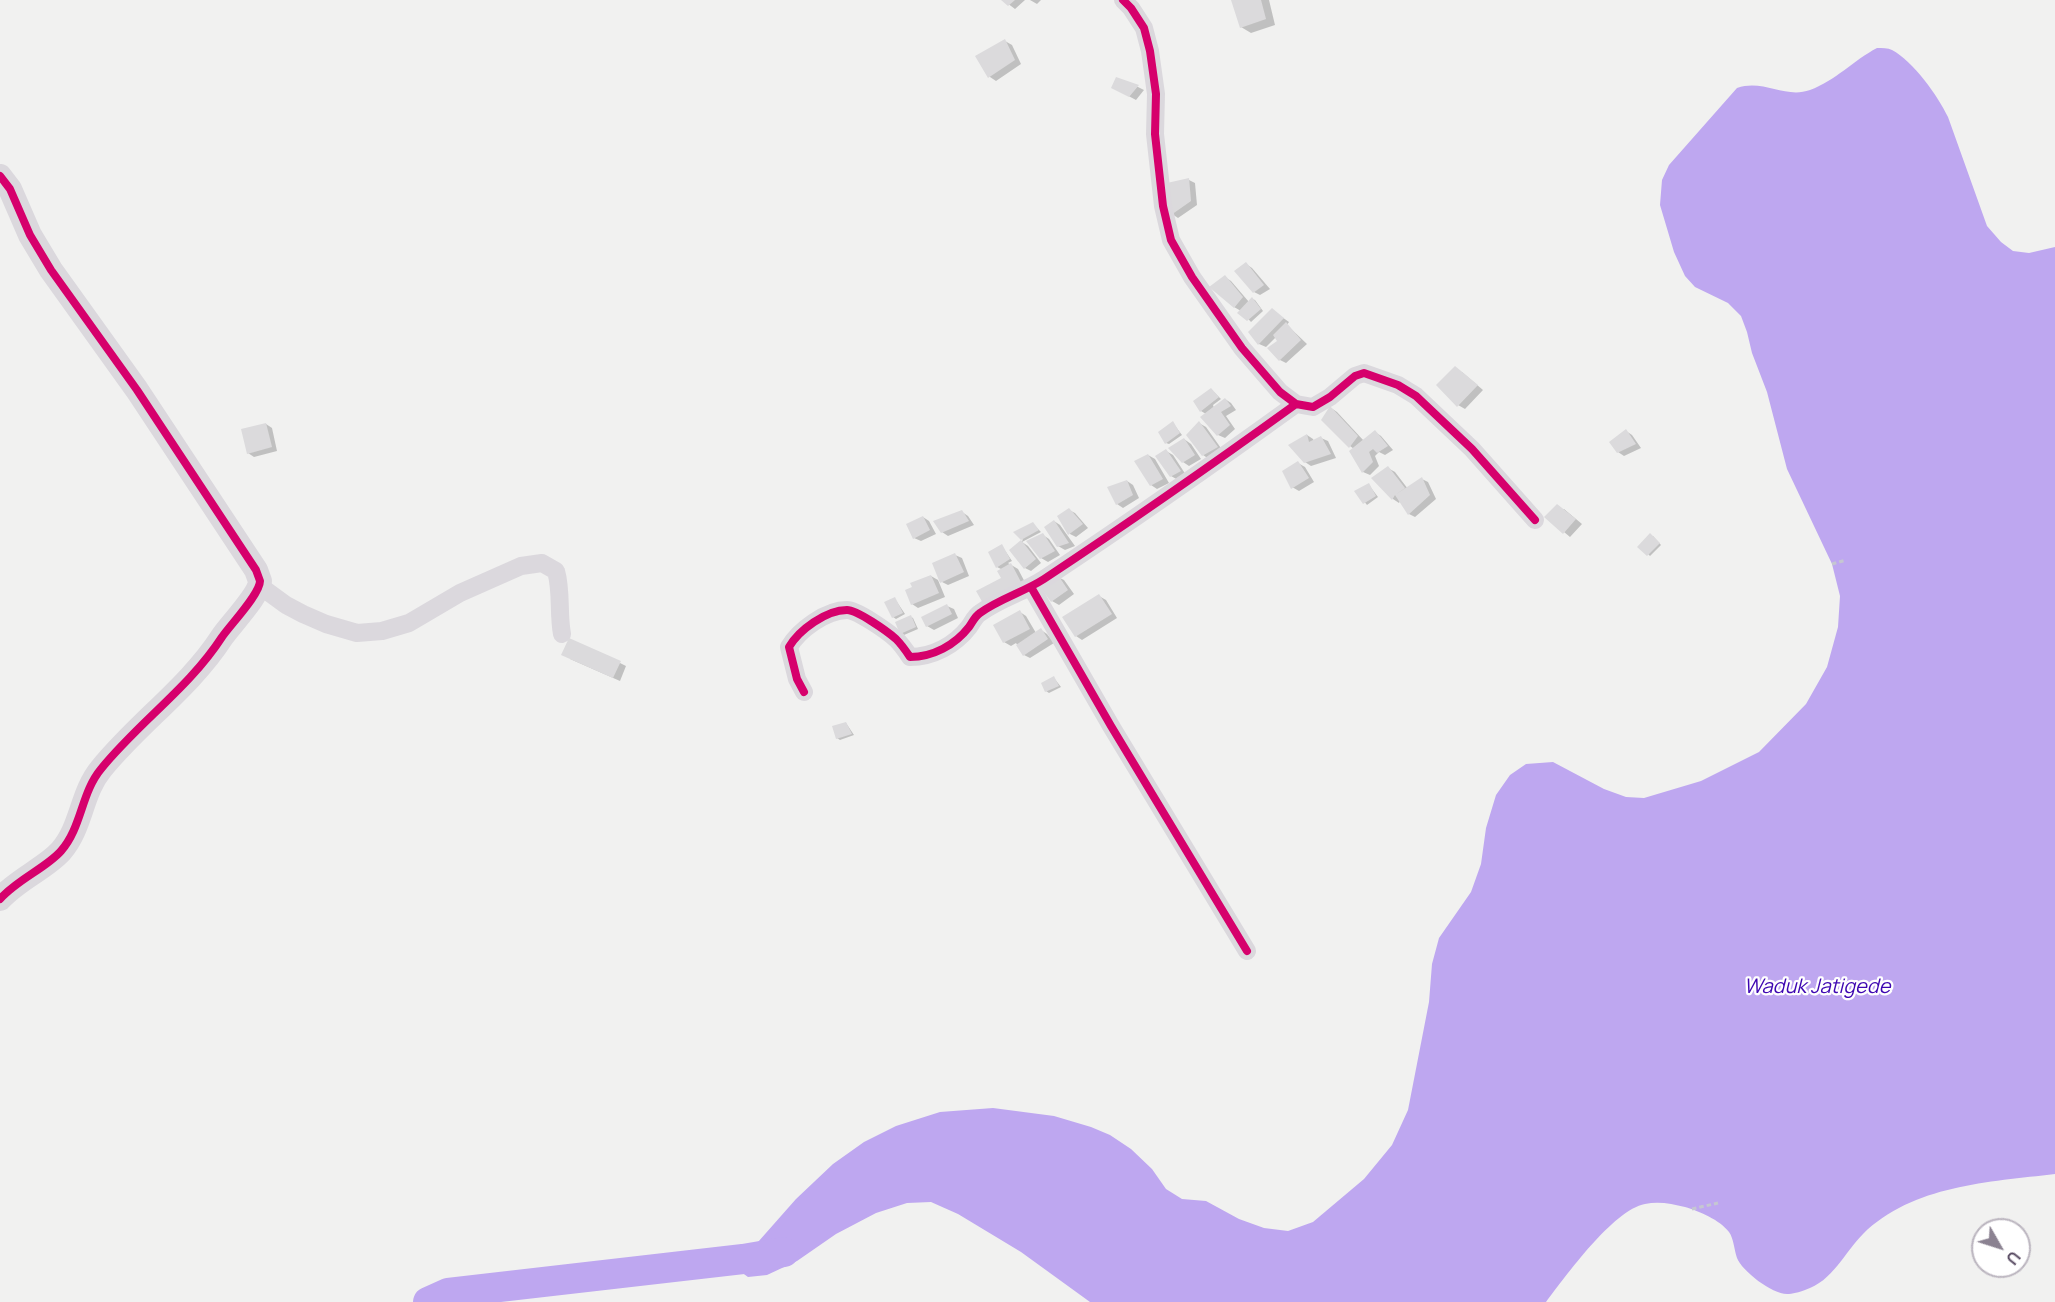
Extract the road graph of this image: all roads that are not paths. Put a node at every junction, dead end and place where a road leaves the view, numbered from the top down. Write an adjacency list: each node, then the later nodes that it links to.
1 (1123, 0): 3 (street)
2 (0, 176): 5 (street)
3 (1296, 404): 4 (street); 6 (street)
4 (1535, 520)
5 (260, 586): 7 (street); 9 (street)
6 (1031, 587): 8 (street); 10 (street)
7 (562, 634)
8 (804, 692)
9 (0, 899)
10 (1247, 951)

